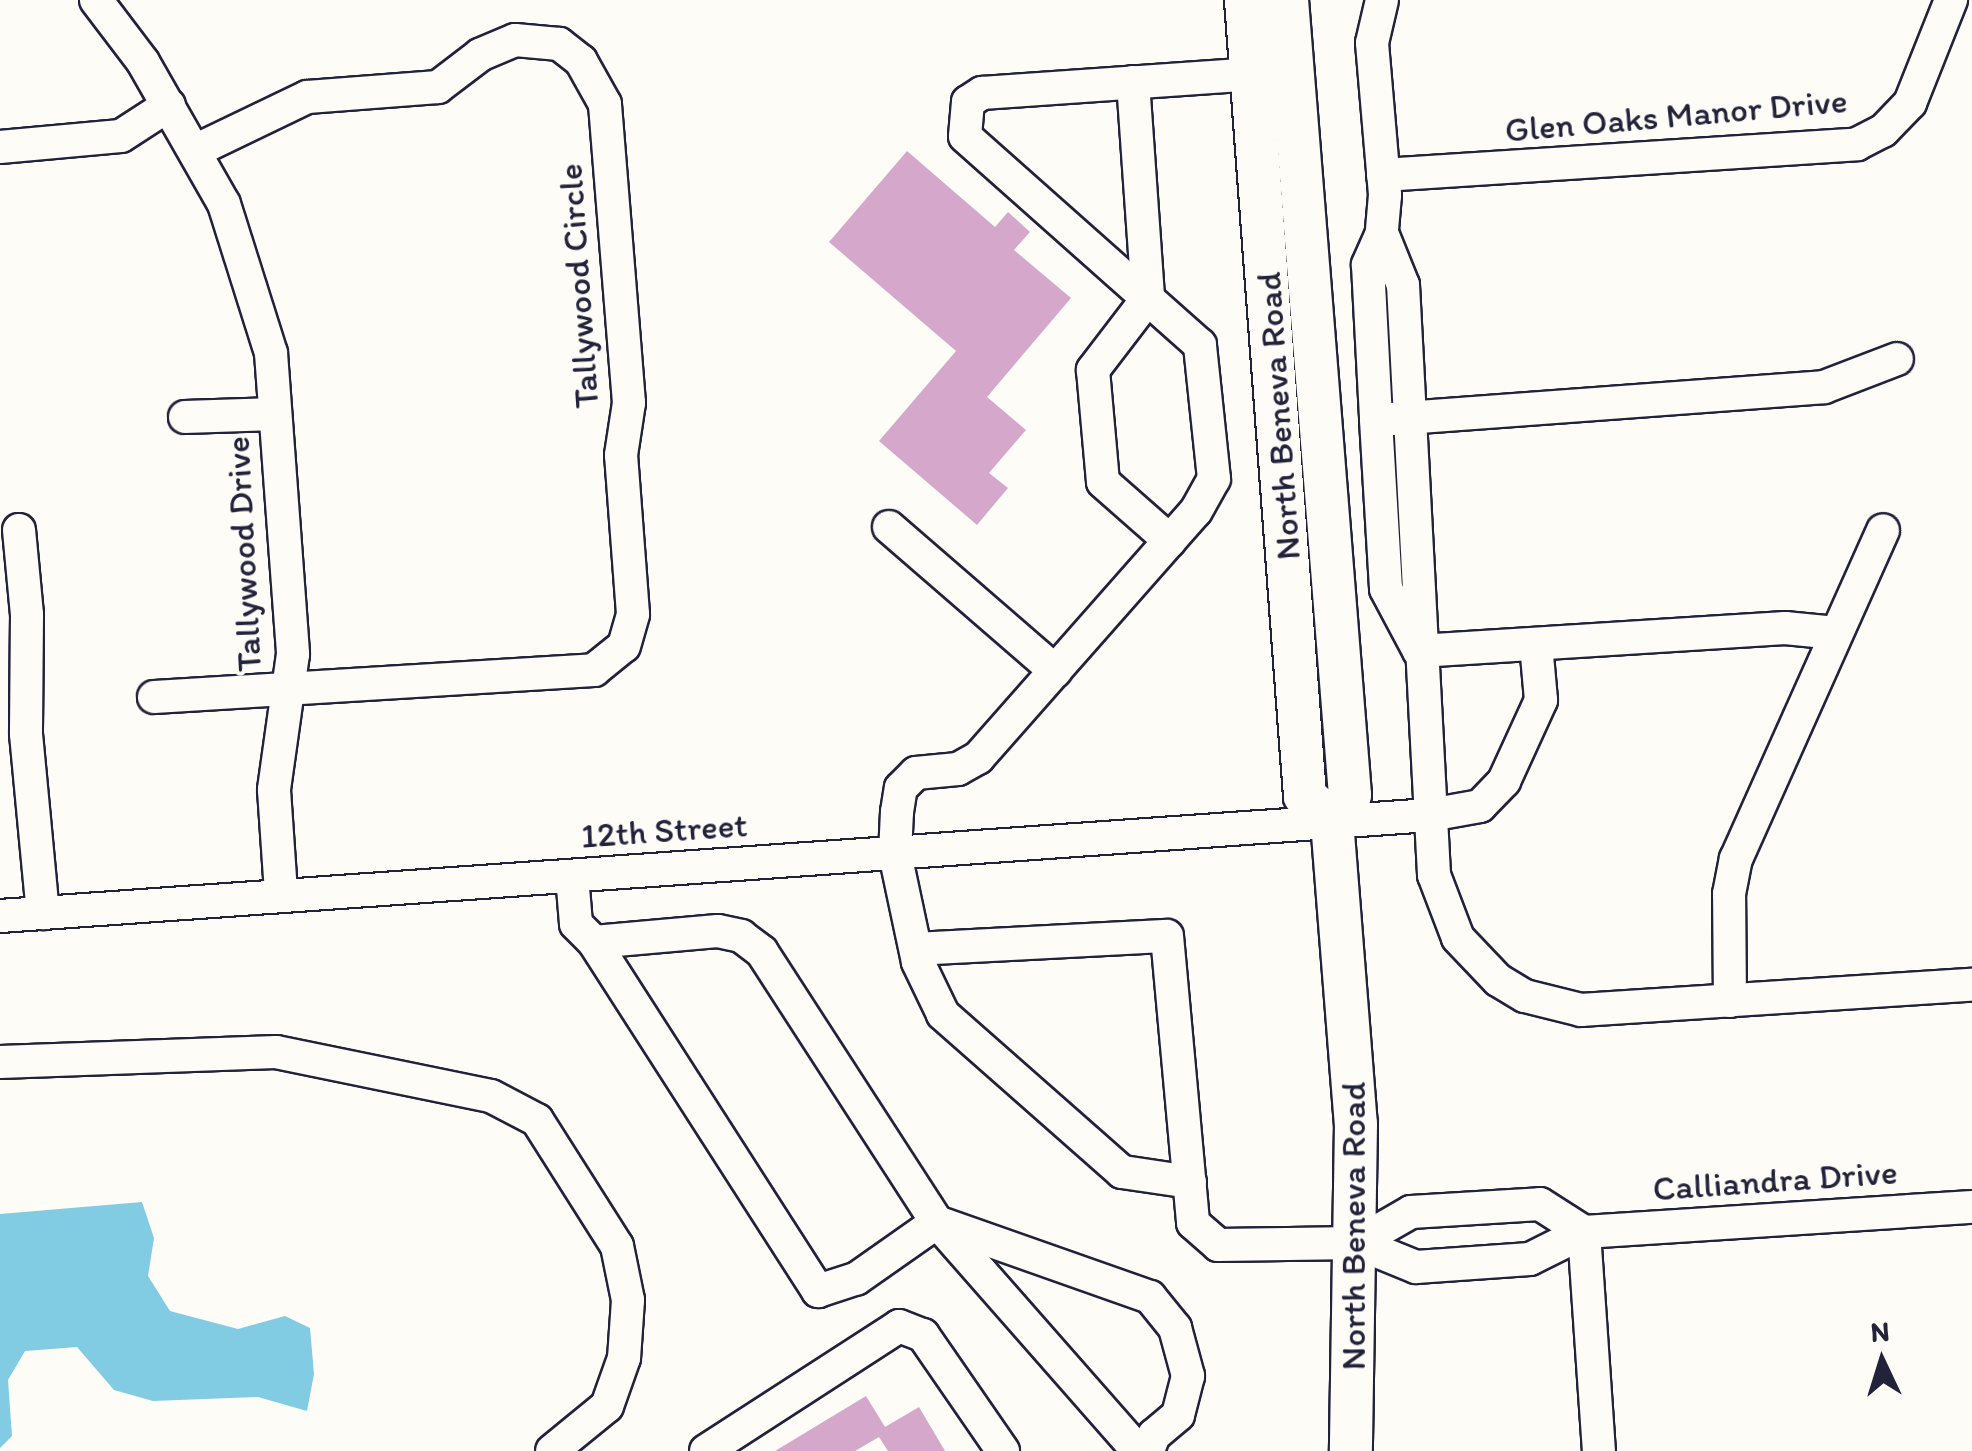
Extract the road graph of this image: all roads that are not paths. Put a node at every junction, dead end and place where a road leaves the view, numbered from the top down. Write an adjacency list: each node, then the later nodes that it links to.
1 (96, 0): 8 (street, Tallywood Drive)
2 (1246, 0): 6 (main road, North Beneva Road)
3 (1287, 0): 30 (main road, North Beneva Road)
4 (1382, 0): 11 (street)
5 (1952, 0): 11 (street, Glen Oaks Manor Drive)
6 (1251, 74): 7 (street); 30 (main road, North Beneva Road)
7 (1134, 82): 13 (street); 13 (street)
8 (169, 104): 9 (street); 10 (street, Tallywood Drive)
9 (0, 147)
10 (196, 151): 15 (street, Tallywood Drive); 27 (street, Tallywood Circle)
11 (1383, 175): 12 (street)
12 (1382, 233): 17 (street); 18 (street)
13 (1148, 298): 22 (street); 22 (street)
14 (1897, 358): 17 (street)
15 (276, 414): 16 (street, Tallywood Drive); 27 (street, Tallywood Drive)
16 (185, 417)
17 (1411, 418): 18 (street); 25 (street)
18 (1376, 420): 25 (street)
19 (889, 528): 26 (street)
20 (19, 530): 34 (street)
21 (1884, 530): 23 (street)
22 (1170, 540): 26 (street)
23 (1836, 633): 24 (street); 39 (street)
24 (1536, 644): 25 (street); 29 (street)
25 (1418, 651): 29 (street)
26 (1054, 671): 31 (street)
27 (290, 691): 28 (street, Tallywood Drive); 33 (street, Tallywood Drive)
28 (154, 697)
29 (1430, 816): 30 (street); 39 (street)
30 (1332, 821): 31 (street, 12th Street); 45 (main road, North Beneva Road)
31 (896, 854): 32 (street, 12th Street); 37 (street)
32 (572, 876): 33 (street, 12th Street); 36 (street)
33 (281, 894): 34 (street, 12th Street)
34 (43, 913): 35 (street, 12th Street)
35 (0, 916)
36 (594, 942): 43 (street); 43 (street)
37 (916, 949): 41 (street); 41 (street)
38 (1972, 985): 39 (street)
39 (1730, 1001)
40 (0, 1062): 46 (street)
41 (1190, 1182): 45 (street)
42 (1972, 1206): 44 (street, Calliandra Drive)
43 (937, 1222): 49 (street); 50 (street)
44 (1584, 1232): 45 (street, Calliandra Drive); 45 (street); 52 (street)
45 (1357, 1244): 51 (main road, North Beneva Road)
46 (552, 1451)
47 (706, 1451): 48 (street)
48 (1003, 1451)
49 (1138, 1451)
50 (1148, 1451)
51 (1352, 1451)
52 (1598, 1451)

